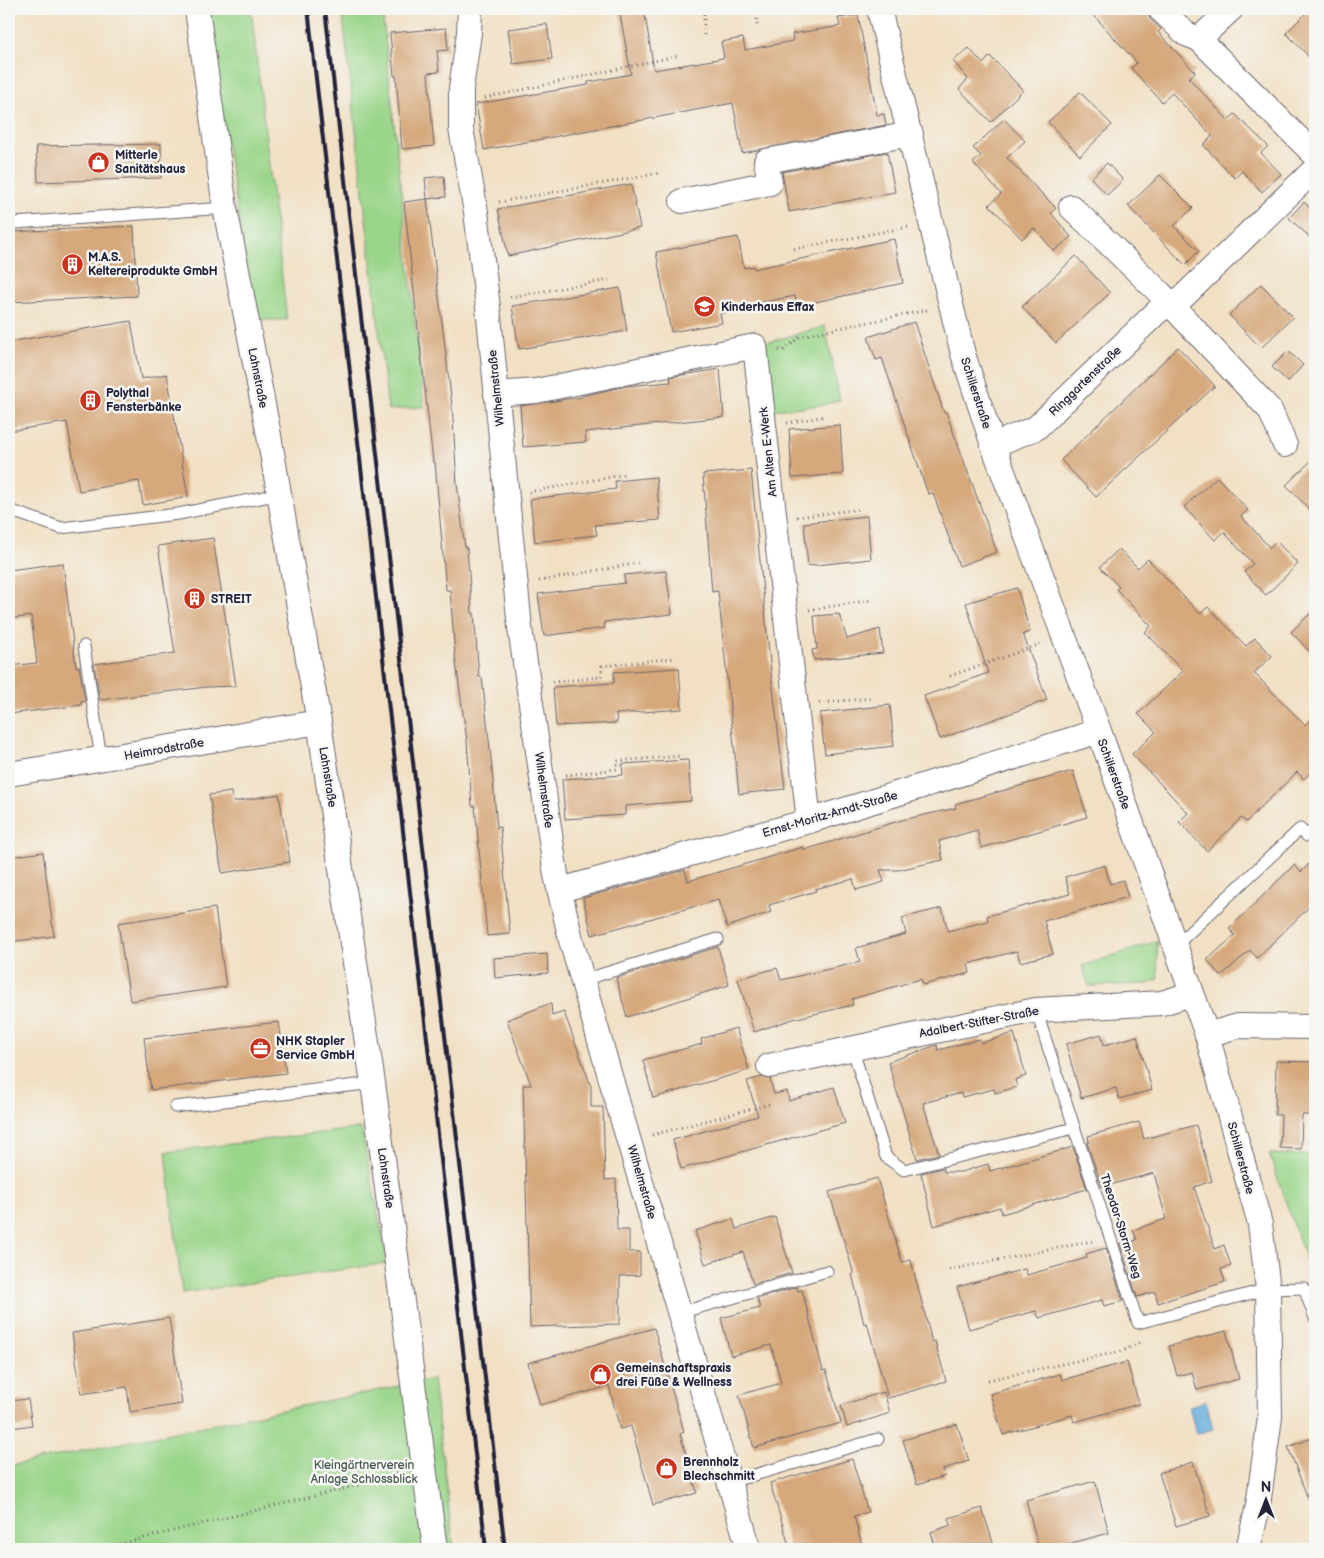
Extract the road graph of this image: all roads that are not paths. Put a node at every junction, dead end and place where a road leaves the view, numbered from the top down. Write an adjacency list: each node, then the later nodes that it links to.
1 (197, 9): 11 (street, Lahnstraße)
2 (470, 9): 15 (street, Wilhelmstraße)
3 (879, 9): 7 (street, Schillerstraße)
4 (1160, 9): 6 (street)
5 (1231, 9): 6 (street)
6 (1199, 39): 8 (street)
7 (911, 134): 10 (street); 17 (street, Schillerstraße)
8 (1315, 155)
9 (1315, 170): 14 (street, Ringgartenstraße)
10 (682, 201)
11 (225, 208): 13 (lane); 18 (street, Lahnstraße)
12 (1071, 208): 14 (street)
13 (15, 223)
14 (1170, 304): 16 (street); 17 (street, Ringgartenstraße)
15 (496, 394): 25 (street, Am Alten E-Werk); 27 (street, Wilhelmstraße)
16 (1285, 445)
17 (993, 446): 22 (street, Schillerstraße)
18 (280, 494): 19 (lane); 21 (street, Lahnstraße)
19 (9, 510)
20 (84, 646): 23 (lane)
21 (319, 722): 23 (street, Heimrodstraße); 37 (street, Lahnstraße)
22 (1099, 731): 25 (street, Ernst-Moritz-Arndt-Straße); 29 (street, Schillerstraße)
23 (101, 759): 24 (street, Heimrodstraße)
24 (9, 774)
25 (809, 821): 27 (street, Ernst-Moritz-Arndt-Straße)
26 (1315, 828): 29 (lane)
27 (560, 890): 30 (street, Wilhelmstraße)
28 (718, 939): 30 (lane)
29 (1175, 946): 31 (street, Schillerstraße)
30 (582, 980): 42 (street, Wilhelmstraße)
31 (1191, 994): 32 (street, Adalbert-Stifter-Straße); 34 (street, Schillerstraße)
32 (1036, 1010): 35 (street, Adalbert-Stifter-Straße); 39 (lane, Theodor-Storm-Weg)
33 (1315, 1027): 34 (street)
34 (1207, 1035): 41 (street, Schillerstraße)
35 (852, 1048): 36 (street, Adalbert-Stifter-Straße); 39 (lane)
36 (769, 1066)
37 (373, 1082): 38 (lane); 46 (street, Lahnstraße)
38 (175, 1107)
39 (1074, 1128): 41 (lane, Theodor-Storm-Weg)
40 (827, 1271): 42 (lane)
41 (1268, 1289): 43 (lane); 48 (street, Schillerstraße)
42 (679, 1313): 45 (street, Wilhelmstraße)
43 (1315, 1318)
44 (878, 1439): 45 (lane)
45 (730, 1482): 47 (street, Wilhelmstraße)
46 (435, 1549)
47 (749, 1549)
48 (1248, 1549)

